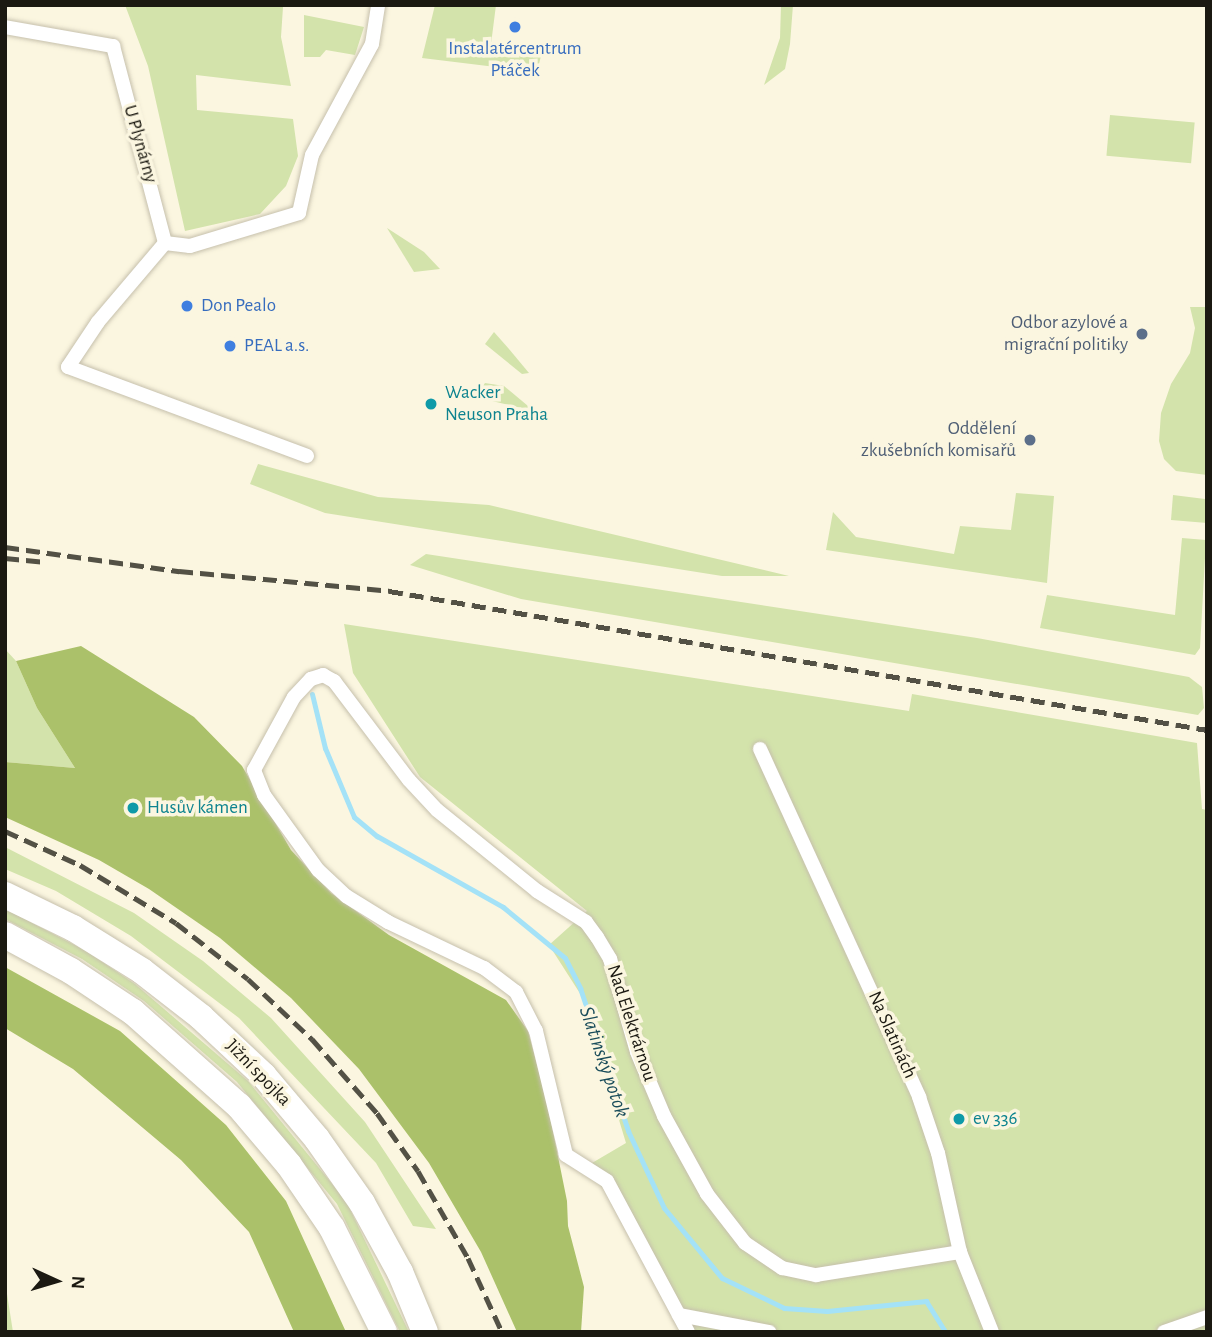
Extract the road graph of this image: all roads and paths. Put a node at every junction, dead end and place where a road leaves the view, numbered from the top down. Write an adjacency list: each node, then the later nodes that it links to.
1 (378, 5): 3 (street)
2 (5, 27): 3 (street, U Plynárny)
3 (165, 243): 4 (street)
4 (307, 456)
5 (302, 668): 6 (street, Nad Elektrárnou)
6 (323, 675): 10 (street, Nad Elektrárnou); 11 (street)
7 (760, 749): 10 (street, Na Slatinách)
8 (5, 895): 14 (highway, Jižní spojka)
9 (5, 936): 13 (highway, Jižní spojka)
10 (960, 1252): 17 (street, Na Slatinách)
11 (679, 1315): 15 (street); 16 (street)
12 (1207, 1317): 18 (street)
13 (384, 1332)
14 (425, 1332)
15 (688, 1332)
16 (769, 1332)
17 (992, 1332)
18 (1164, 1332)

